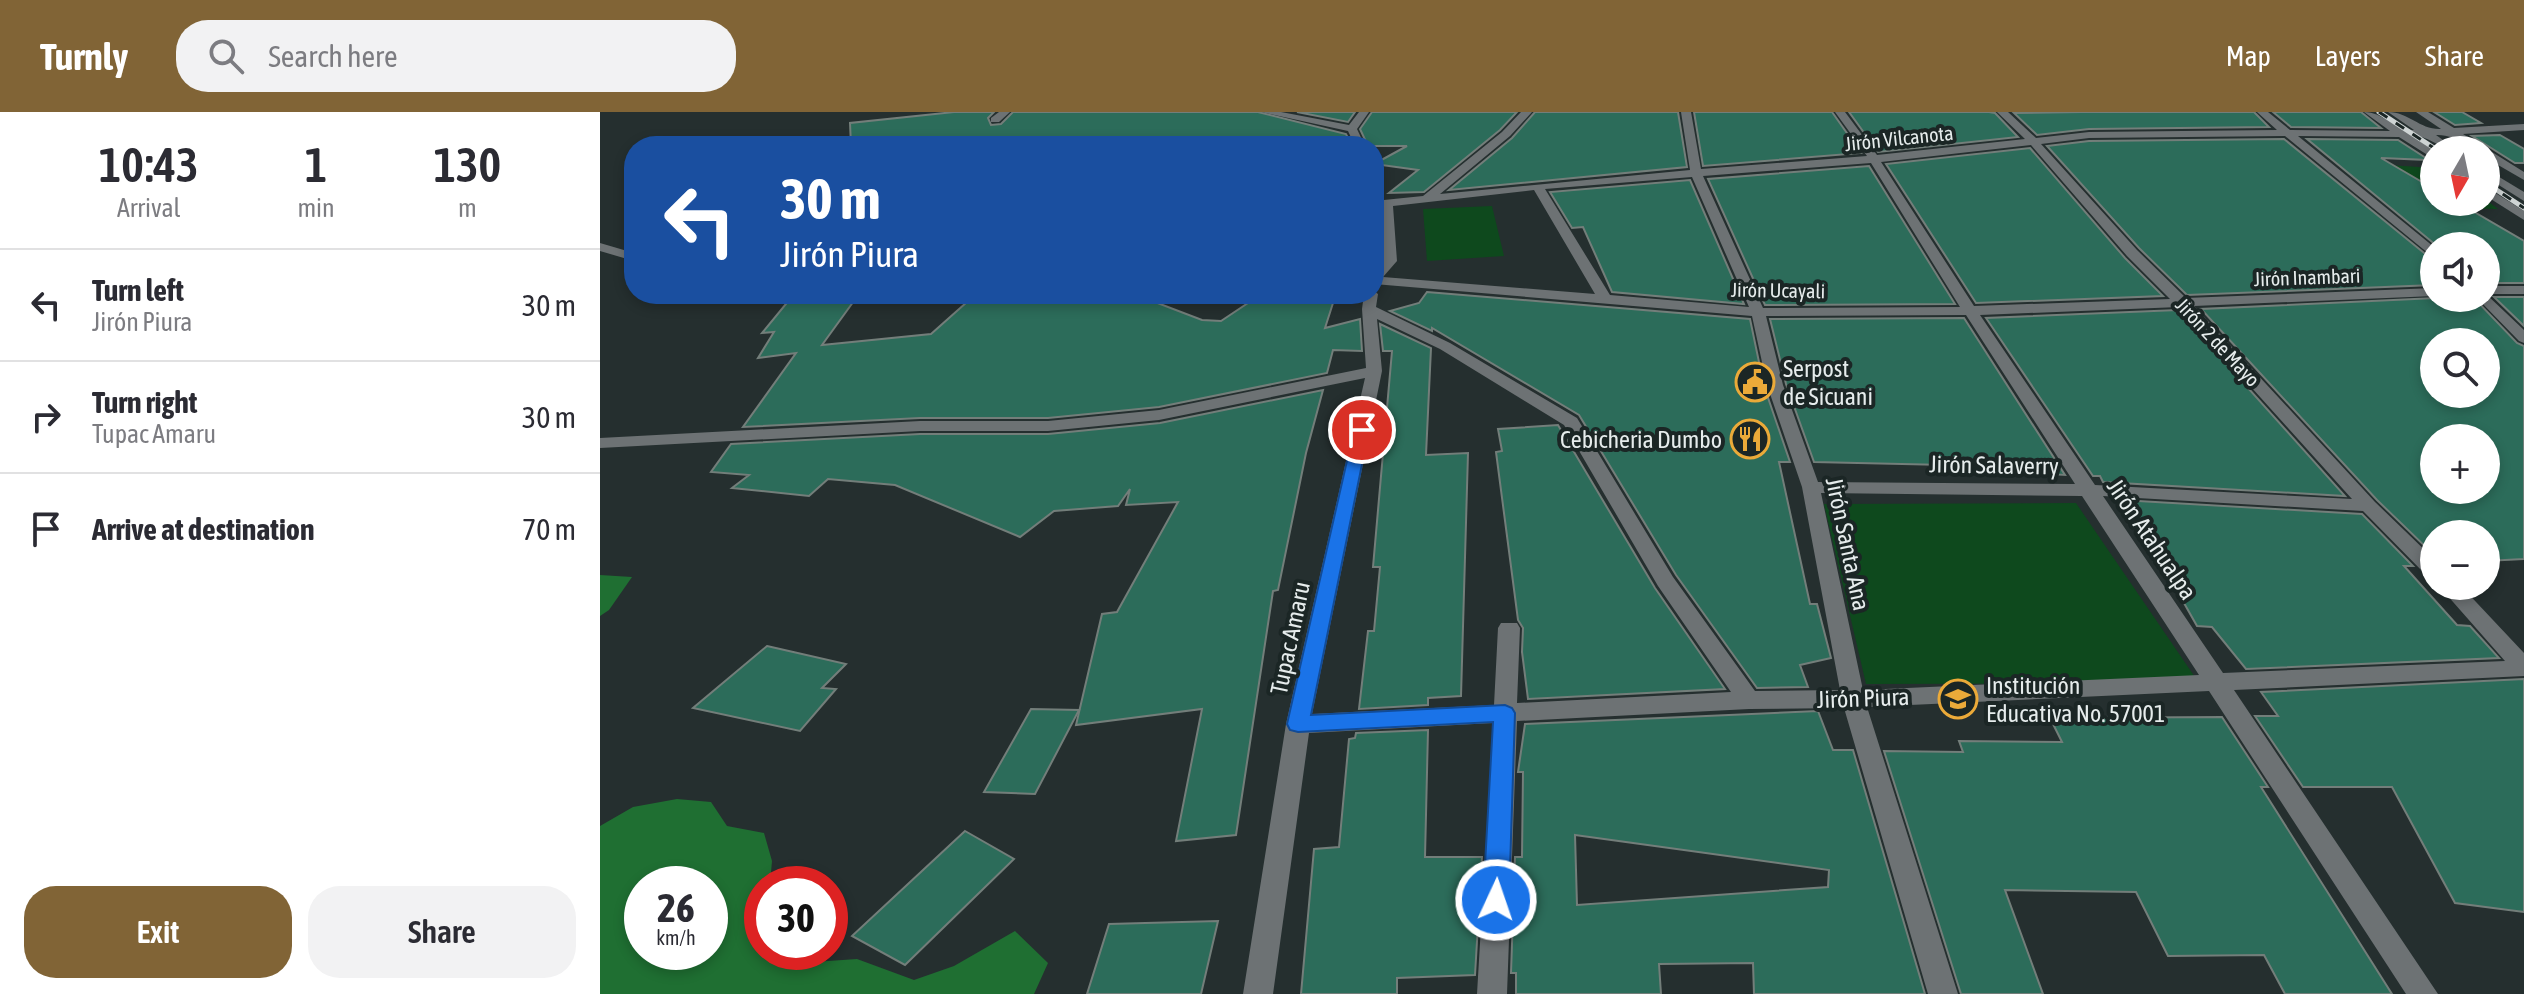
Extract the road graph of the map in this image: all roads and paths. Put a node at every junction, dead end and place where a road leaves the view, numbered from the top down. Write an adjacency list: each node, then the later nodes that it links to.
1 (1005, 112): 12 (street)
2 (1266, 112): 14 (street)
3 (1364, 112): 14 (street)
4 (1527, 112): 31 (street)
5 (1686, 112): 26 (street, Jirón Santa Ana)
6 (1840, 112): 24 (street, Jirón Atahualpa)
7 (2002, 112): 22 (street, Jirón 2 de Mayo)
8 (2262, 112): 17 (street)
9 (2369, 112): 18 (street)
10 (2393, 112): 16 (street)
11 (2421, 112): 15 (street)
12 (995, 120)
13 (2524, 127): 15 (street, Jirón Vilcanota)
14 (1352, 129): 19 (street)
15 (2451, 130): 16 (street, Jirón Vilcanota); 21 (street)
16 (2424, 132): 18 (street, Jirón Vilcanota); 20 (street)
17 (2291, 133): 18 (street, Jirón Vilcanota); 22 (street, Jirón Vilcanota); 36 (street)
18 (2401, 134): 23 (street)
19 (1355, 136)
20 (2430, 136)
21 (2460, 136)
22 (2034, 142): 24 (street, Jirón Vilcanota); 45 (street, Jirón 2 de Mayo)
23 (2420, 147)
24 (1874, 159): 26 (street, Jirón Vilcanota); 48 (street, Jirón Atahualpa)
25 (2500, 161): 27 (street)
26 (1696, 174): 29 (street, Jirón Vilcanota); 49 (street, Jirón Santa Ana)
27 (2524, 177)
28 (2500, 181): 30 (street)
29 (1537, 186): 31 (street, Jirón Vilcanota); 44 (street)
30 (2524, 197)
31 (1426, 199): 33 (street, Jirón Vilcanota)
32 (2500, 200): 34 (street)
33 (1384, 204)
34 (2524, 216)
35 (1384, 223): 39 (street)
36 (2420, 242)
37 (600, 247): 38 (street)
38 (624, 254)
39 (1384, 268)
40 (1384, 280): 44 (street, Jirón Ucayali)
41 (2500, 290): 42 (street)
42 (2524, 290)
43 (2420, 293): 45 (street, Jirón Inambari)
44 (1606, 300): 49 (street, Jirón Ucayali)
45 (2182, 302): 48 (street, Jirón Ucayali); 56 (street, Jirón 2 de Mayo)
46 (1370, 304): 52 (street, Tupac Amaru)
47 (1373, 304): 63 (street)
48 (1970, 311): 49 (street, Jirón Ucayali); 55 (street, Jirón Atahualpa)
49 (1758, 312): 54 (street, Jirón Santa Ana)
50 (2498, 312): 51 (street)
51 (2524, 338)
52 (1374, 371): 53 (street); 65 (street, Tupac Amaru)
53 (600, 443)
54 (1811, 487): 55 (street, Jirón Salaverry); 62 (street, Jirón Santa Ana)
55 (2088, 490): 56 (street, Jirón Salaverry); 61 (street, Jirón Atahualpa)
56 (2368, 506): 57 (street, Jirón 2 de Mayo)
57 (2420, 557)
58 (2462, 600): 60 (street)
59 (1509, 628): 64 (street)
60 (2524, 668): 61 (street, Jirón Piura)
61 (2219, 682): 62 (street, Jirón Piura); 69 (street, Jirón Atahualpa)
62 (1853, 699): 63 (street, Jirón Piura); 68 (street, Jirón Santa Ana)
63 (1749, 700): 64 (street, Jirón Piura)
64 (1505, 713): 65 (street, Jirón Piura); 67 (street)
65 (1298, 724): 66 (street, Tupac Amaru)
66 (1258, 994)
67 (1492, 994)
68 (1943, 994)
69 (2423, 994)

